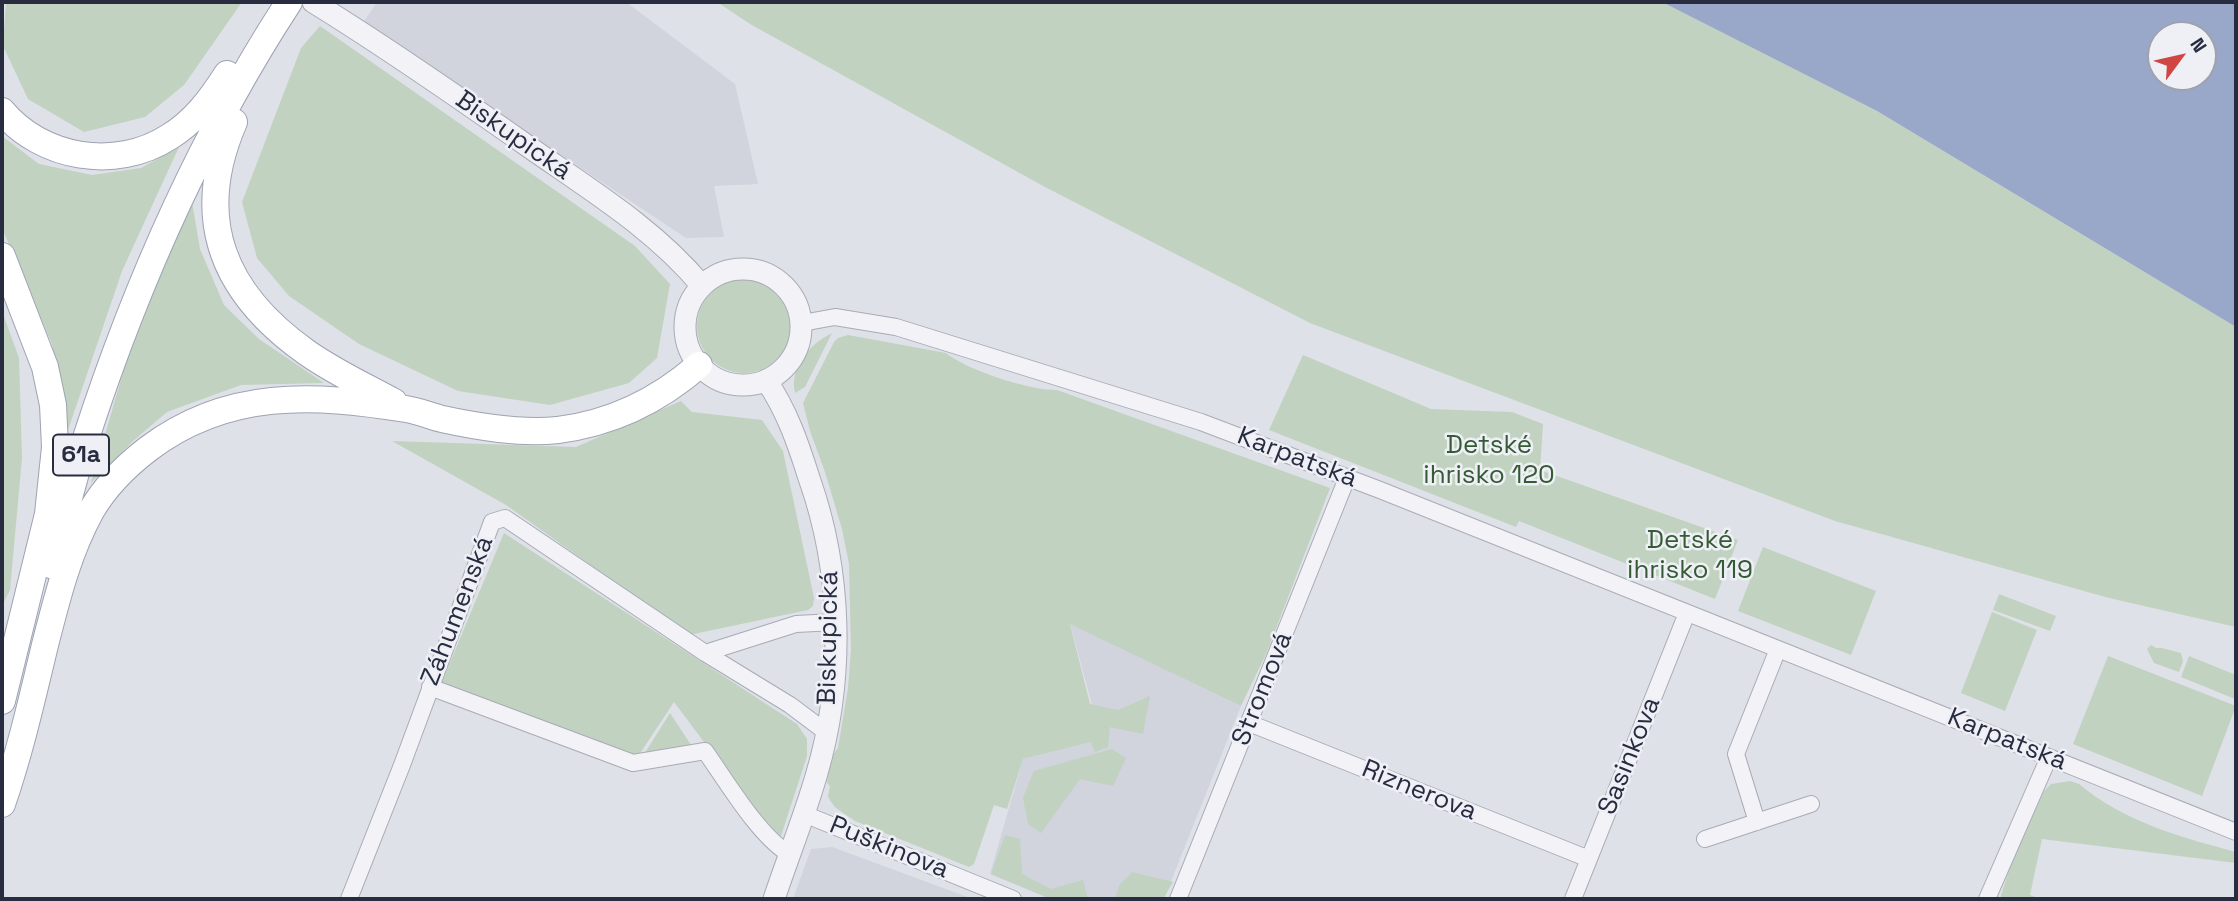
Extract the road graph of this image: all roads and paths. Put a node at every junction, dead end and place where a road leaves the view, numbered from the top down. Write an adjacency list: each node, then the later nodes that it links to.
1 (272, 2): 5 (main road)
2 (289, 2): 5 (main road, 61a)
3 (306, 2): 5 (main road, 61a)
4 (313, 2): 8 (street, Biskupická)
5 (268, 34): 6 (main road, 61a); 12 (main road, 61a); 23 (main road, 61a)
6 (2, 111)
7 (2, 256): 19 (main road, 61a)
8 (702, 286): 9 (street); 10 (street)
9 (802, 323): 11 (street); 13 (street, Karpatská)
10 (699, 365): 11 (street); 12 (main road, 61a)
11 (766, 380): 15 (street, Biskupická)
12 (408, 409): 24 (main road, 61a)
13 (1347, 478): 14 (street, Karpatská); 20 (street, Stromová)
14 (1687, 613): 16 (street, Karpatská); 31 (street, Sasinkova)
15 (835, 622): 17 (street); 21 (street, Biskupická)
16 (1778, 649): 22 (street, Karpatská); 27 (street)
17 (705, 653): 18 (street, Záhumenská); 21 (street, Záhumenská)
18 (430, 687): 30 (street); 32 (street, Záhumenská)
19 (2, 701)
20 (1248, 723): 31 (street, Riznerova); 35 (street, Stromová)
21 (826, 732): 26 (street, Biskupická)
22 (2049, 757): 28 (street, Karpatská); 37 (street)
23 (2, 761)
24 (2, 804)
25 (1811, 804): 27 (street)
26 (804, 814): 30 (street, Biskupická); 34 (street, Puškinova)
27 (1757, 822): 29 (street)
28 (2236, 832)
29 (1705, 839)
30 (789, 854): 33 (street, Biskupická)
31 (1589, 859): 36 (street, Sasinkova)
32 (349, 899)
33 (774, 899)
34 (1013, 899)
35 (1178, 899)
36 (1573, 899)
37 (1987, 899)

